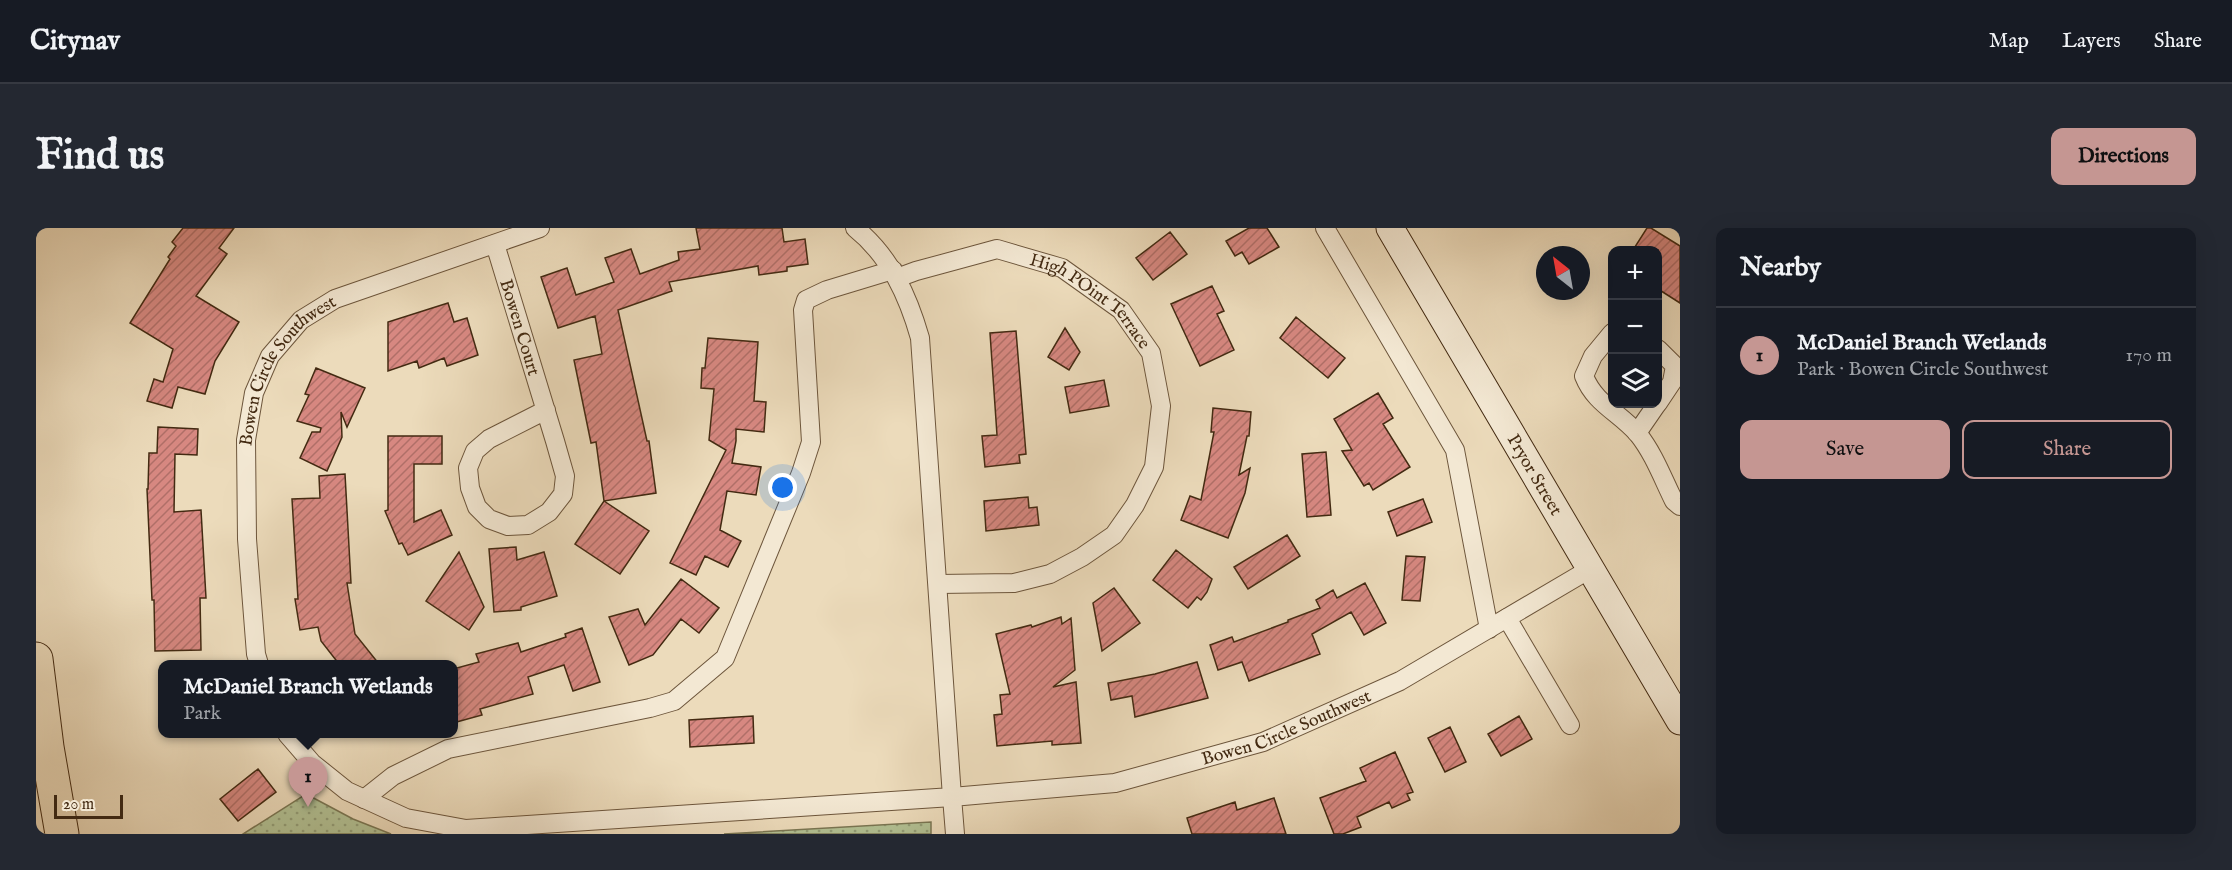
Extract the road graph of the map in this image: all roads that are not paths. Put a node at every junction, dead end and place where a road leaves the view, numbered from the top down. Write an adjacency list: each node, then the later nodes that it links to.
1 (540, 228): 5 (street, Bowen Circle Southwest)
2 (855, 228): 6 (street)
3 (1325, 228): 17 (street)
4 (1390, 228): 14 (main road, Pryor Street)
5 (495, 244): 11 (street, Bowen Court); 19 (street, Bowen Circle Southwest)
6 (895, 274): 15 (street); 15 (street, High POint Terrace); 24 (street, High POint Terrace)
7 (1608, 338): 12 (street)
8 (1662, 353): 9 (street)
9 (1662, 396)
10 (1654, 408): 12 (street)
11 (546, 410): 11 (street, Bowen Court)
12 (1637, 433): 13 (street)
13 (1680, 506)
14 (1590, 569): 16 (street, Bowen Circle Southwest); 20 (main road, Pryor Street)
15 (938, 584): 23 (street)
16 (1507, 618): 17 (street, Bowen Circle Southwest); 21 (street)
17 (1489, 629): 23 (street, Bowen Circle Southwest)
18 (36, 658): 25 (highway)
19 (258, 660)
20 (1680, 722)
21 (1570, 725)
22 (291, 738): 24 (street, Bowen Circle Southwest)
23 (952, 797): 24 (street, Bowen Circle Southwest); 26 (street)
24 (364, 799)
25 (62, 834)
26 (955, 834)

